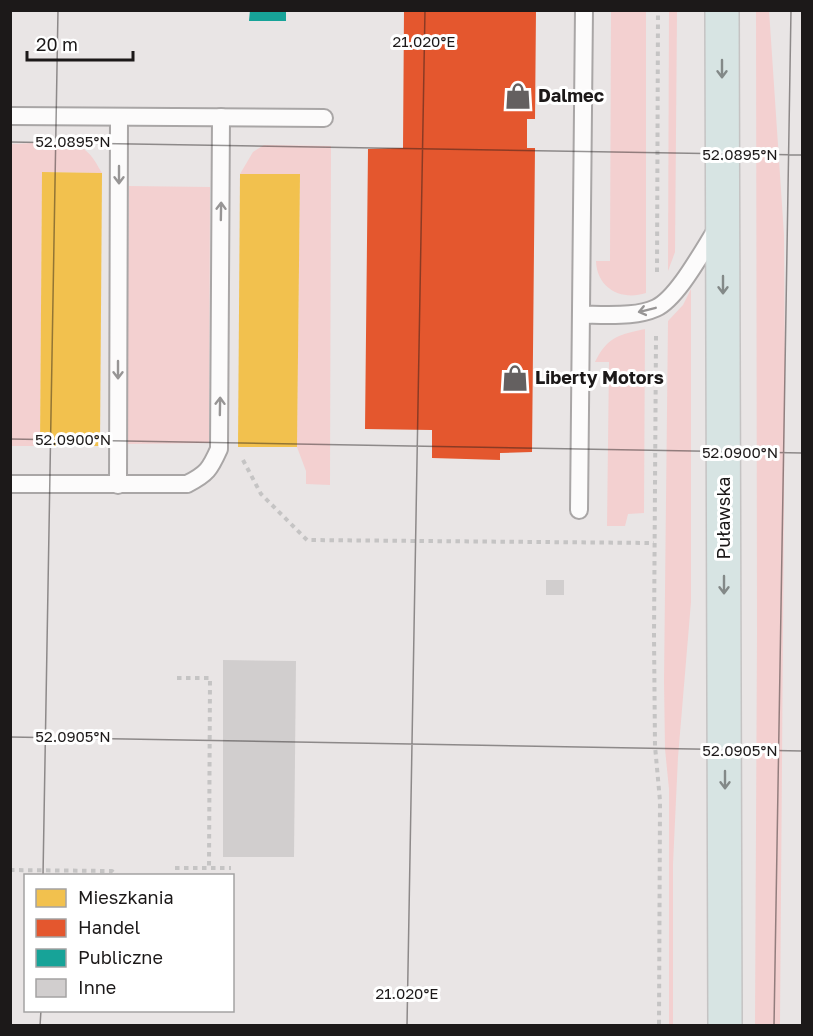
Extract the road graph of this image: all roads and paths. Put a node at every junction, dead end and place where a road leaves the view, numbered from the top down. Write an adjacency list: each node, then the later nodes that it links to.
1 (584, 10): 10 (lane)
2 (658, 10): 9 (path)
3 (722, 10): 8 (main road, Puławska, one-way to 8)
4 (10, 116): 5 (lane)
5 (119, 117): 6 (lane); 13 (lane, one-way to 13)
6 (221, 117): 7 (lane); 13 (lane, one-way to 6)
7 (324, 118)
8 (723, 219): 9 (lane); 23 (main road, Puławska, one-way to 23)
9 (657, 308): 10 (lane, one-way to 10); 15 (path)
10 (582, 315): 14 (lane)
11 (238, 454): 15 (path)
12 (10, 484): 13 (lane)
13 (118, 484)
14 (579, 510)
15 (654, 543): 22 (path)
16 (177, 678): 18 (path)
17 (175, 868): 18 (path)
18 (209, 868): 19 (path)
19 (231, 868)
20 (10, 870): 21 (path)
21 (115, 874)
22 (659, 1026)
23 (725, 1026)

